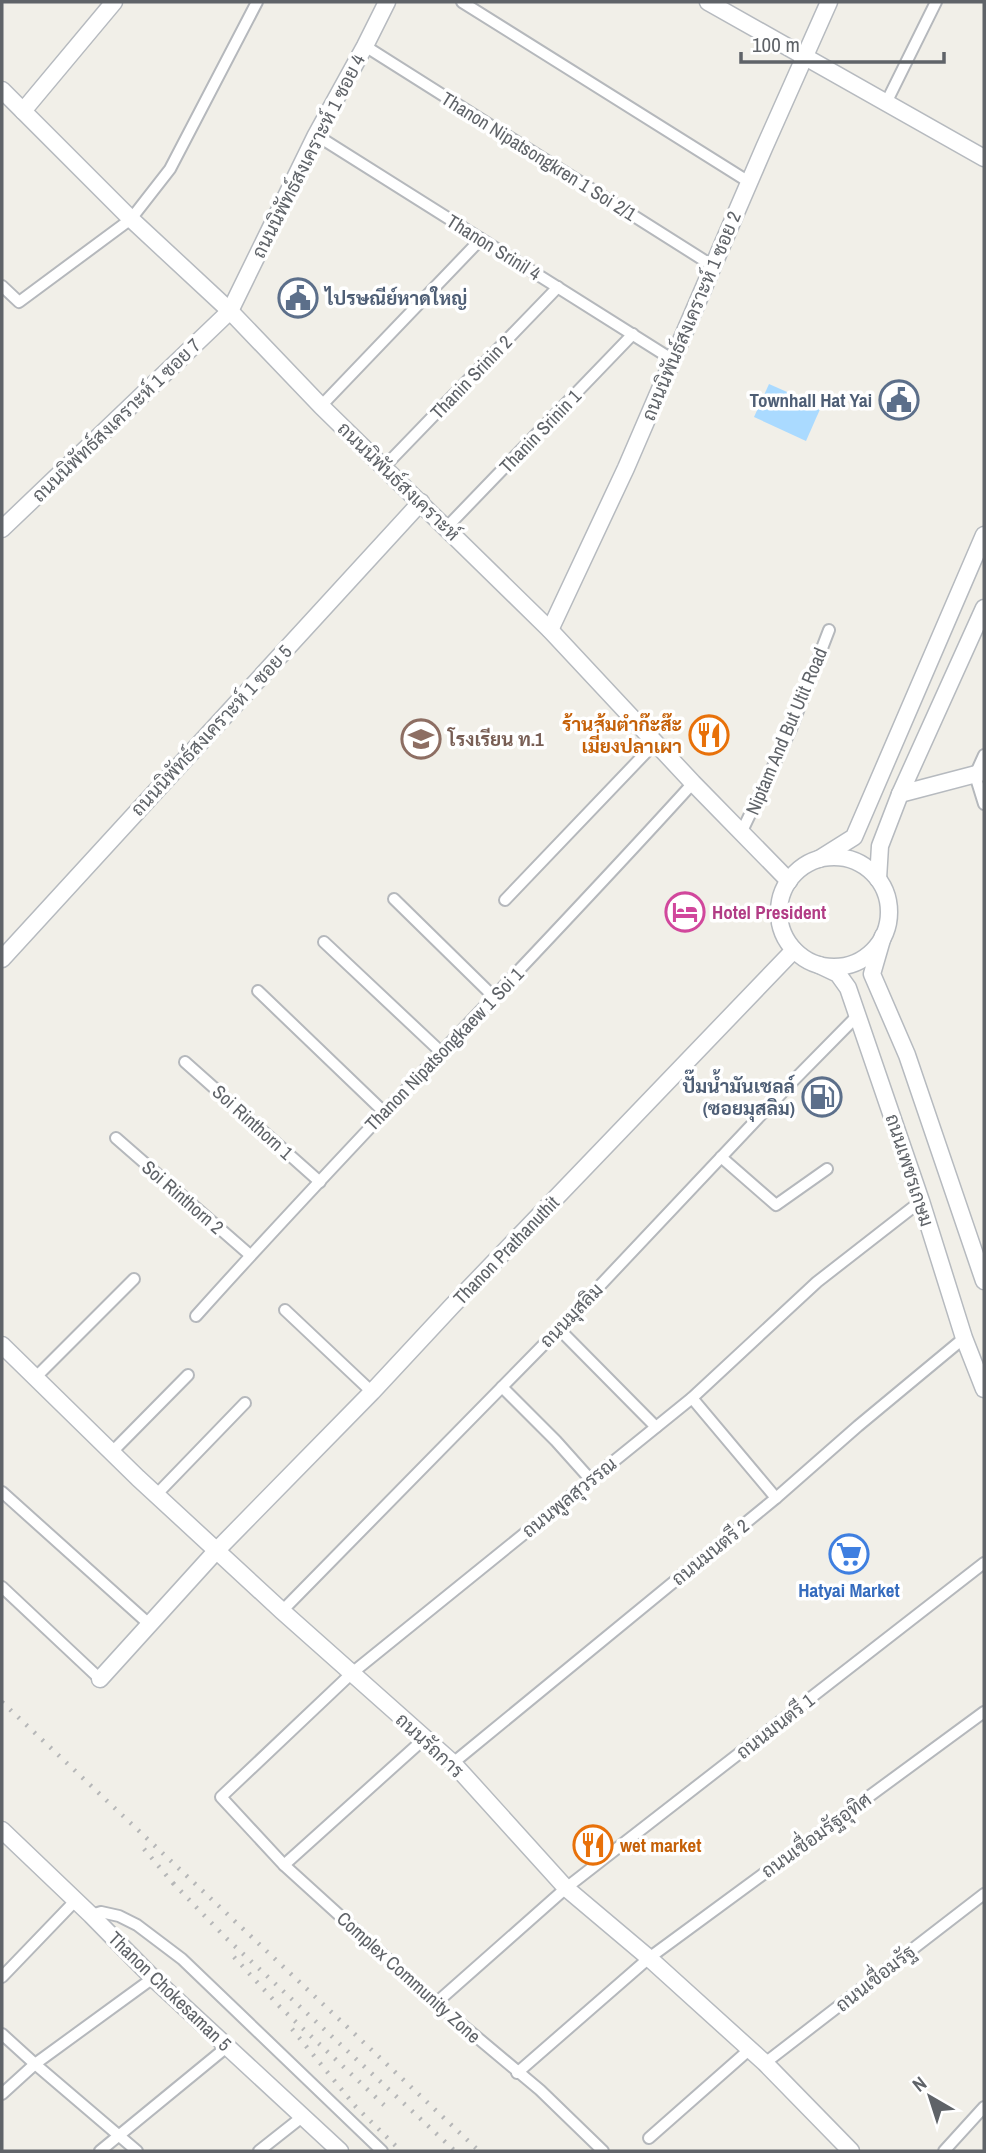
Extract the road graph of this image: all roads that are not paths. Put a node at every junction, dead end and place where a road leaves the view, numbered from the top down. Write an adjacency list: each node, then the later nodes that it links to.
1 (114, 2): 12 (street)
2 (257, 2): 16 (street)
3 (387, 2): 8 (street, ถนนนิพัทธ์สงเคราะห์ 1 ซอย 4)
4 (462, 2): 15 (street)
5 (708, 2): 9 (street)
6 (829, 2): 9 (street, ถนนนิพันธ์สงเคราะห์ 1 ซอย 2)
7 (936, 2): 11 (street)
8 (365, 46): 13 (street, ถนนนิพัทธ์สงเคราะห์ 1 ซอย 4); 18 (street, Thanon Nipatsongkren 1 Soi 2/1)
9 (805, 55): 11 (street); 15 (street, ถนนนิพันธ์สงเคราะห์ 1 ซอย 2)
10 (2, 90): 12 (street, ถนนนิพันธ์สงเคราะห์)
11 (886, 103): 14 (street)
12 (23, 111): 16 (street, ถนนนิพันธ์สงเคราะห์)
13 (316, 135): 17 (street, Thanon Srinil 4); 21 (street, ถนนนิพัทธ์สงเคราะห์ 1 ซอย 4)
14 (984, 158)
15 (749, 182): 18 (street, ถนนนิพันธ์สงเคราะห์ 1 ซอย 2)
16 (131, 219): 19 (street); 21 (street, ถนนนิพันธ์สงเคราะห์)
17 (481, 239): 20 (street, Thanon Srinil 4); 24 (street)
18 (713, 266): 23 (street, ถนนนิพันธ์สงเคราะห์ 1 ซอย 2)
19 (2, 286)
20 (558, 287): 22 (street, Thanon Srinil 4); 25 (street, Thanin Srinin 2)
21 (230, 312): 24 (street, ถนนนิพันธ์สงเคราะห์); 28 (street, ถนนนิพัทธ์สงเคราะห์ 1 ซอย 7)
22 (633, 334): 23 (street, Thanon Srinil 4); 27 (street, Thanin Srinin 1)
23 (673, 360): 31 (street, ถนนนิพันธ์สงเคราะห์ 1 ซอย 2)
24 (321, 406): 25 (street, ถนนนิพันธ์สงเคราะห์)
25 (384, 467): 26 (street, ถนนนิพันธ์สงเคราะห์)
26 (421, 502): 27 (street, ถนนนิพันธ์สงเคราะห์); 48 (street, ถนนนิพัทธ์สงเคราะห์ 1 ซอย 5)
27 (447, 527): 31 (street, ถนนนิพันธ์สงเคราะห์)
28 (2, 529)
29 (984, 535): 40 (street)
30 (984, 608): 37 (street)
31 (550, 630): 33 (street, ถนนนิพันธ์สงเคราะห์)
32 (828, 630): 39 (street, Niptam And But Utit Road)
33 (656, 742): 36 (street, ถนนนิพันธ์สงเคราะห์); 44 (street)
34 (984, 755): 35 (street)
35 (980, 774): 37 (street); 38 (street)
36 (693, 783): 39 (street, ถนนนิพันธ์สงเคราะห์); 51 (street, Thanon Nipatsongkaew 1 Soi 1)
37 (900, 794): 41 (street)
38 (984, 804)
39 (742, 831): 42 (street, ถนนนิพันธ์สงเคราะห์)
40 (819, 859): 41 (street); 42 (street)
41 (878, 878): 45 (street)
42 (789, 881): 47 (street)
43 (394, 900): 51 (street)
44 (505, 900)
45 (883, 936): 49 (street); 63 (street, ถนนเพชรเกษม)
46 (324, 942): 53 (street)
47 (794, 950): 49 (street); 73 (street, Thanon Prathanuthit)
48 (2, 959)
49 (819, 965): 52 (street, ถนนเพชรเกษม)
50 (258, 990): 55 (street)
51 (494, 997): 53 (street, Thanon Nipatsongkaew 1 Soi 1)
52 (858, 1016): 57 (street, ถนนมุสลิม); 60 (street, ถนนเพชรเกษม)
53 (441, 1052): 55 (street, Thanon Nipatsongkaew 1 Soi 1)
54 (186, 1062): 59 (street, Soi Rinthorn 1)
55 (384, 1112): 59 (street, Thanon Nipatsongkaew 1 Soi 1)
56 (116, 1138): 61 (street, Soi Rinthorn 2)
57 (721, 1157): 58 (street); 66 (street, ถนนมุสลิม)
58 (827, 1169)
59 (320, 1182): 61 (street, Thanon Nipatsongkaew 1 Soi 1)
60 (921, 1201): 67 (street, ถนนเพชรเกษม); 74 (street, ถนนพูลสุวรรณ)
61 (250, 1255): 65 (street, Thanon Nipatsongkaew 1 Soi 1)
62 (134, 1279): 70 (street)
63 (984, 1281)
64 (285, 1310): 73 (street)
65 (196, 1316)
66 (558, 1329): 71 (street, ถนนมุสลิม); 76 (street)
67 (964, 1338): 72 (street, ถนนเพชรเกษม); 81 (street, ถนนมนตรี 2)
68 (2, 1345): 70 (street, ถนนรัถการ)
69 (188, 1376): 77 (street)
70 (35, 1378): 77 (street, ถนนรัถการ)
71 (502, 1387): 78 (street); 85 (street, ถนนมุสลิม)
72 (984, 1389)
73 (372, 1392): 82 (street, Thanon Prathanuthit)
74 (692, 1398): 76 (street, ถนนพูลสุวรรณ); 81 (street)
75 (245, 1404): 80 (street)
76 (656, 1427): 78 (street, ถนนพูลสุวรรณ)
77 (112, 1452): 80 (street, ถนนรัถการ)
78 (590, 1479): 87 (street, ถนนพูลสุวรรณ)
79 (2, 1492): 86 (street)
80 (157, 1494): 82 (street, ถนนรัถการ)
81 (776, 1498): 91 (street, ถนนมนตรี 2)
82 (218, 1550): 85 (street, ถนนรัถการ); 86 (street, Thanon Prathanuthit)
83 (984, 1563): 95 (street, ถนนมนตรี 1)
84 (2, 1587): 88 (street)
85 (282, 1611): 87 (street, ถนนรัถการ)
86 (149, 1624): 88 (street, Thanon Prathanuthit)
87 (352, 1673): 90 (street, ถนนรัถการ); 92 (street, ถนนพูลสุวรรณ)
88 (100, 1679)
89 (984, 1712): 99 (street, ถนนเชื่อมรัฐอุทิศ)
90 (424, 1739): 91 (street, ถนนรัถการ); 94 (street)
91 (453, 1763): 95 (street, ถนนรัถการ)
92 (220, 1797): 94 (street, Complex Community Zone)
93 (2, 1830): 97 (street, Thanon Chokesaman 5)
94 (284, 1865): 102 (street, Complex Community Zone)
95 (566, 1888): 99 (street, ถนนรัถการ); 102 (street, ถนนมนตรี 1)
96 (984, 1894): 106 (street, ถนนเชื่อมรัฐ)
97 (76, 1900): 98 (street, Thanon Chokesaman 5); 100 (street)
98 (91, 1914): 101 (street, Thanon Chokesaman 5); 118 (street)
99 (649, 1958): 105 (street, ถนนรัถการ); 108 (street, ถนนเชื่อมรัฐอุทิศ)
100 (2, 1977)
101 (153, 1978): 104 (street, Thanon Chokesaman 5); 107 (street)
102 (436, 2003): 108 (street, Complex Community Zone)
103 (2, 2034): 107 (street)
104 (228, 2046): 111 (street, Thanon Chokesaman 5); 112 (street)
105 (750, 2049): 106 (street, ถนนรัถการ); 113 (street)
106 (765, 2063): 120 (street, ถนนรัถการ)
107 (34, 2064): 109 (street); 112 (street)
108 (517, 2073): 119 (street, Complex Community Zone)
109 (2, 2094)
110 (984, 2107): 121 (street)
111 (302, 2117): 116 (street); 117 (street, Thanon Chokesaman 5)
112 (120, 2135): 114 (street); 115 (street)
113 (649, 2138)
114 (100, 2151)
115 (137, 2151)
116 (259, 2151)
117 (340, 2151)
118 (382, 2151)
119 (603, 2151)
120 (851, 2151)
121 (944, 2151)

